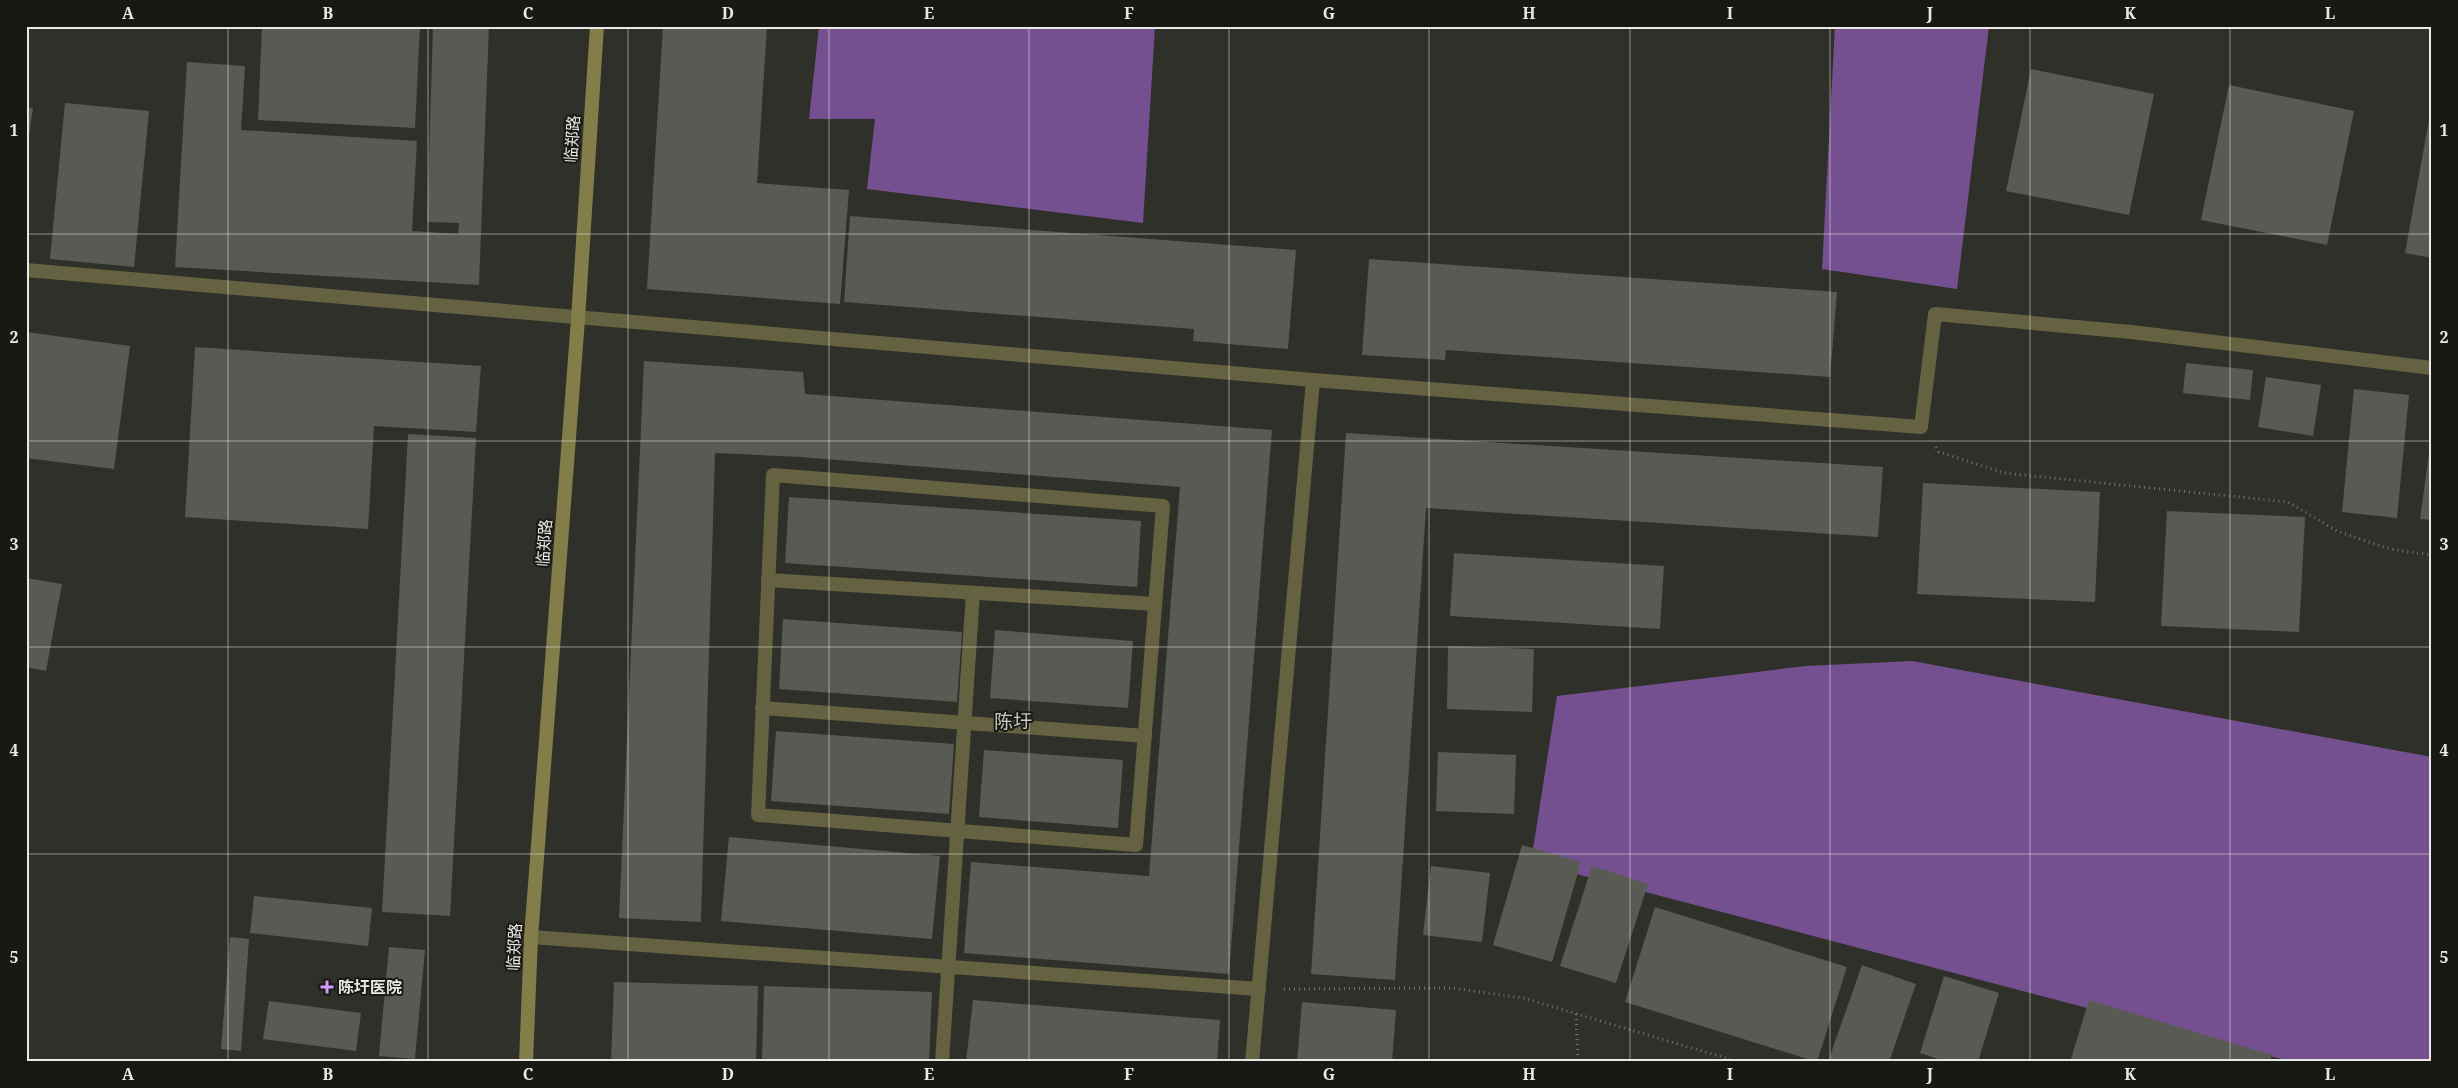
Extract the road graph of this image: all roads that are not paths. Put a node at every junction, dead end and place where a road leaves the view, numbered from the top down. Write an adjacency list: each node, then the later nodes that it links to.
1 (597, 26): 3 (main road, 临郑路)
2 (26, 270): 3 (street)
3 (578, 319): 5 (street); 13 (main road, 临郑路)
4 (2432, 368): 5 (street)
5 (1313, 380): 15 (street)
6 (768, 580): 7 (street); 8 (street); 9 (street)
7 (973, 593): 8 (street); 10 (street)
8 (1155, 604): 11 (street)
9 (762, 708): 10 (street); 12 (street)
10 (965, 723): 11 (street); 12 (street)
11 (1144, 736): 12 (street)
12 (957, 831): 14 (street)
13 (531, 937): 14 (street); 16 (main road, 临郑路)
14 (948, 968): 15 (street); 17 (street)
15 (1259, 989): 18 (street)
16 (526, 1062)
17 (942, 1062)
18 (1252, 1062)

